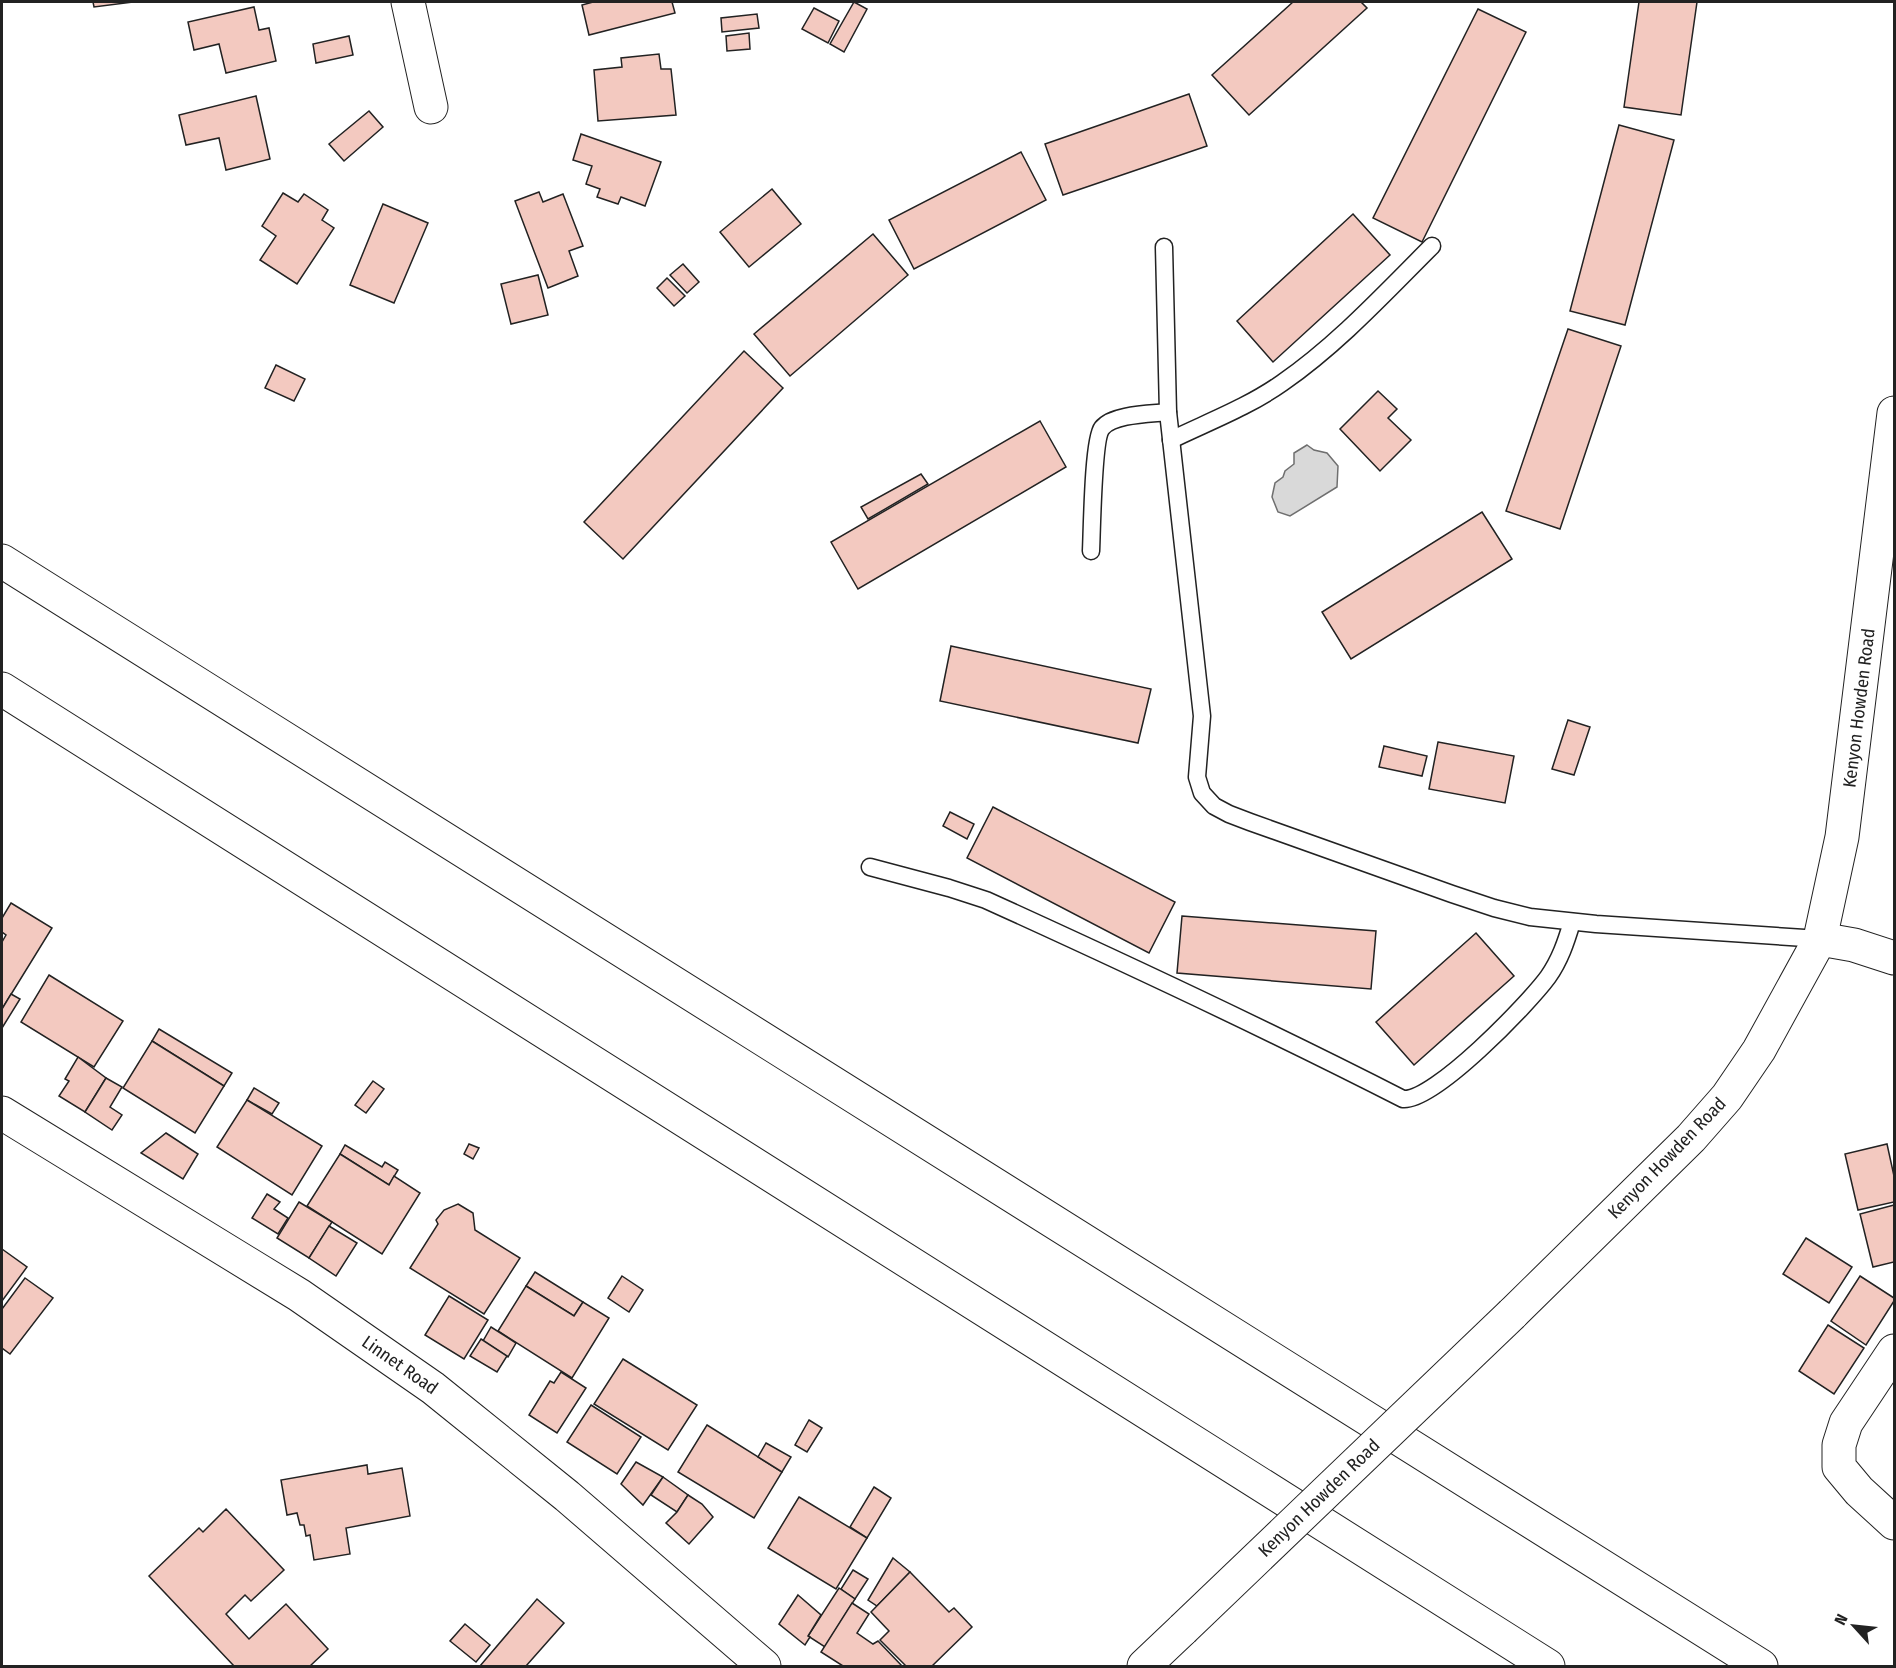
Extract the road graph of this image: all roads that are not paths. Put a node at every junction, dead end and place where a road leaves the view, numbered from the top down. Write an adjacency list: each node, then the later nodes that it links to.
1 (408, 2): 2 (main road)
2 (431, 107)
3 (1432, 246): 7 (lane)
4 (1164, 247): 5 (lane)
5 (1168, 412): 7 (lane); 8 (lane)
6 (1894, 413): 13 (main road, Kenyon Howden Road)
7 (1171, 440): 12 (lane)
8 (1090, 551)
9 (2, 561): 21 (main road)
10 (2, 689): 20 (main road)
11 (870, 867): 12 (lane)
12 (1572, 922): 13 (lane)
13 (1820, 939): 14 (main road); 19 (main road, Kenyon Howden Road, bridge)
14 (1894, 958)
15 (2, 1113): 18 (main road, Linnet Road)
16 (1894, 1351): 17 (main road)
17 (1894, 1523)
18 (764, 1666)
19 (1144, 1666)
20 (1548, 1666)
21 (1761, 1666)

